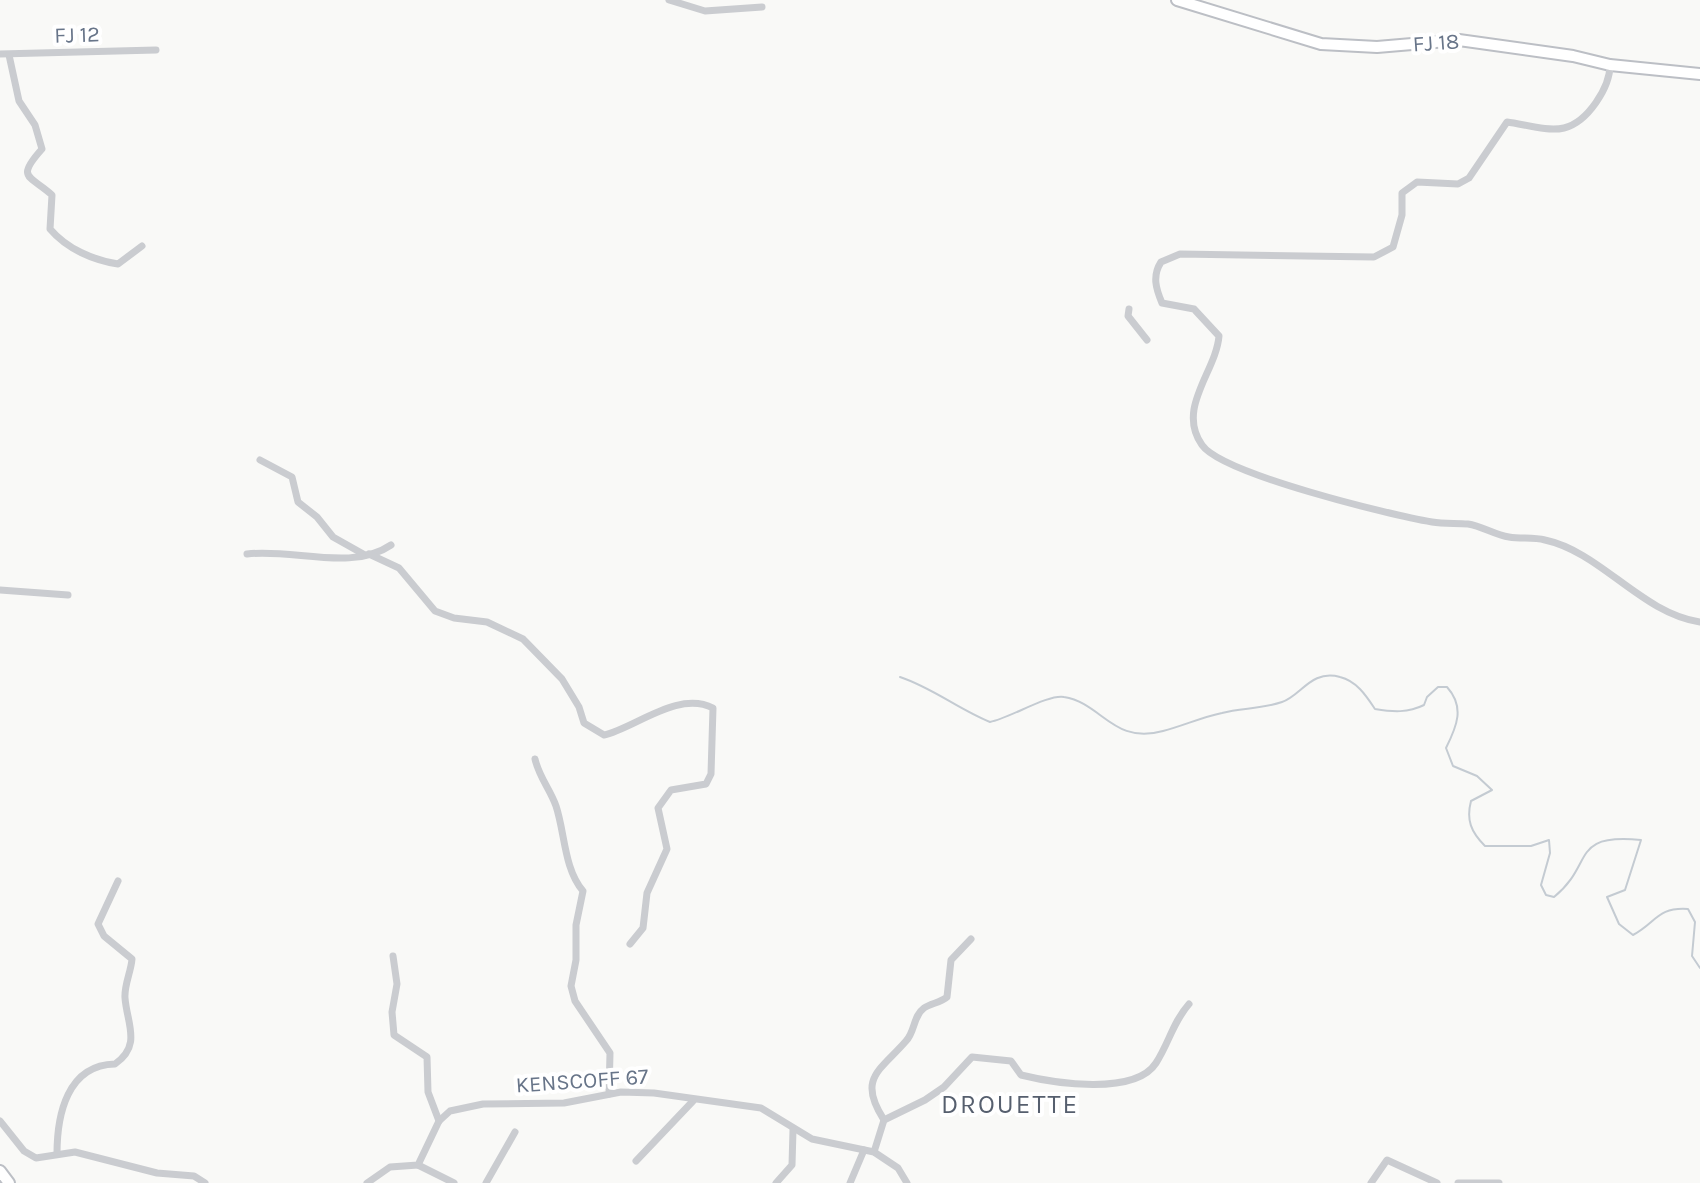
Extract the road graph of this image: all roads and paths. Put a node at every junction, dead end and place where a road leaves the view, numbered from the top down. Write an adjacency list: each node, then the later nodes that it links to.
1 (669, 0): 3 (street)
2 (1177, 0): 6 (street, FJ 18)
3 (762, 7)
4 (156, 50): 5 (street, FJ 12)
5 (4, 55): 8 (street)
6 (1610, 65): 7 (street, FJ 18); 17 (street)
7 (1700, 74)
8 (142, 246)
9 (1129, 309): 10 (street)
10 (1147, 340)
11 (260, 460): 14 (street)
12 (391, 545): 14 (street)
13 (247, 554): 14 (street)
14 (367, 555): 21 (street)
15 (0, 590): 16 (street)
16 (68, 595)
17 (1700, 622)
18 (535, 759): 24 (street)
19 (118, 881): 33 (street)
20 (971, 939): 26 (street)
21 (630, 944)
22 (393, 956): 28 (street)
23 (1189, 1004): 26 (street)
24 (609, 1094): 25 (street, KENSCOFF 67); 28 (street, KENSCOFF 67)
25 (693, 1101): 29 (street, KENSCOFF 67); 34 (street)
26 (884, 1120): 32 (street)
27 (0, 1121): 33 (street)
28 (439, 1121): 35 (street)
29 (793, 1130): 31 (street, KENSCOFF 67); 42 (street)
30 (515, 1132): 41 (street)
31 (864, 1150): 32 (street, KENSCOFF 67); 43 (street)
32 (874, 1152): 44 (street, KENSCOFF 67)
33 (57, 1154): 38 (street)
34 (636, 1161)
35 (418, 1165): 39 (street); 40 (street)
36 (0, 1171): 37 (street)
37 (9, 1183)
38 (205, 1183)
39 (367, 1183)
40 (454, 1183)
41 (486, 1183)
42 (776, 1183)
43 (850, 1183)
44 (907, 1183)
45 (1371, 1183): 46 (street)
46 (1437, 1183)
47 (1458, 1183): 48 (street)
48 (1499, 1183)

